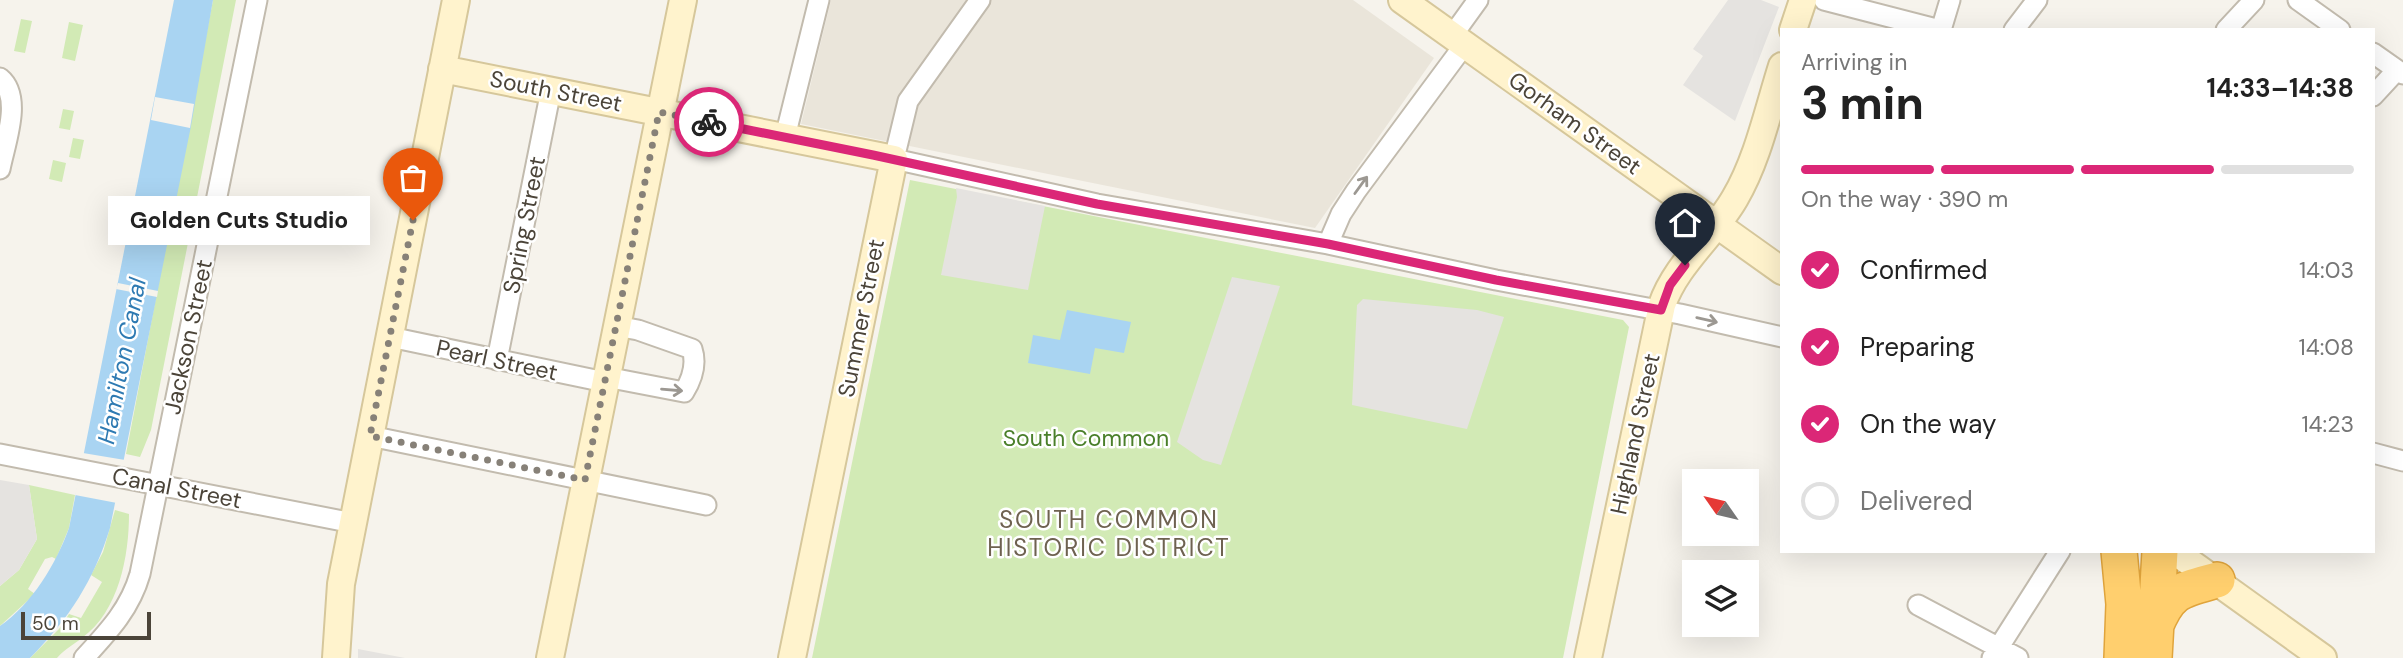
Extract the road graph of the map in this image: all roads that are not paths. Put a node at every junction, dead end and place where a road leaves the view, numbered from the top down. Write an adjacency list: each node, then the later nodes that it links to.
1 (257, 0): 46 (street, Jackson Street)
2 (456, 0): 22 (main road)
3 (683, 0): 28 (main road)
4 (819, 0): 29 (street)
5 (981, 0): 30 (street, Summer Street)
6 (1402, 0): 20 (main road, Gorham Street)
7 (1478, 0): 20 (street)
8 (1803, 0): 14 (main road)
9 (1824, 0): 15 (street)
10 (1950, 0): 16 (street)
11 (2037, 0): 17 (street)
12 (2254, 0): 18 (street)
13 (2298, 0): 19 (street)
14 (1794, 28)
15 (1927, 28)
16 (1932, 28)
17 (2016, 28)
18 (2228, 28)
19 (2337, 28)
20 (1458, 40): 32 (main road, Gorham Street); 33 (street, one-way to 20)
21 (2375, 54): 24 (street)
22 (442, 69): 26 (main road, South Street); 37 (main road)
23 (1780, 72): 32 (main road, Highland Street)
24 (2400, 72): 27 (street)
25 (0, 78): 31 (street)
26 (551, 90): 28 (main road, South Street); 39 (street, Spring Street)
27 (2375, 94)
28 (659, 112): 29 (main road, South Street); 36 (main road)
29 (785, 137): 30 (main road, South Street)
30 (894, 159): 33 (street, South Street); 60 (main road, Summer Street)
31 (0, 169)
32 (1717, 226): 34 (main road, Gorham Street); 35 (main road, Highland Street)
33 (1328, 244): 35 (street, South Street)
34 (1780, 270)
35 (1661, 310): 38 (street, South Street, one-way to 38); 61 (main road, Highland Street)
36 (616, 326): 40 (main road); 40 (street, Pearl Street, one-way to 36)
37 (390, 337): 39 (street, Pearl Street); 41 (main road)
38 (1780, 337)
39 (497, 360): 40 (street, Pearl Street)
40 (605, 379): 45 (main road)
41 (370, 436): 45 (street); 48 (main road)
42 (0, 454): 46 (street, Canal Street)
43 (2375, 454): 44 (street)
44 (2403, 461)
45 (585, 480): 47 (street); 59 (main road)
46 (158, 485): 48 (street, Canal Street); 57 (street, Jackson Street)
47 (705, 505)
48 (353, 523): 58 (main road)
49 (2059, 553): 56 (street)
50 (2119, 553): 63 (highway)
51 (2160, 553): 55 (highway)
52 (2177, 553): 53 (main road)
53 (2217, 580): 55 (highway); 64 (main road)
54 (1918, 605): 56 (street)
55 (2155, 643)
56 (1995, 653): 62 (street)
57 (83, 658)
58 (336, 658)
59 (550, 658)
60 (792, 658)
61 (1588, 658)
62 (2018, 658)
63 (2122, 658)
64 (2323, 658)

